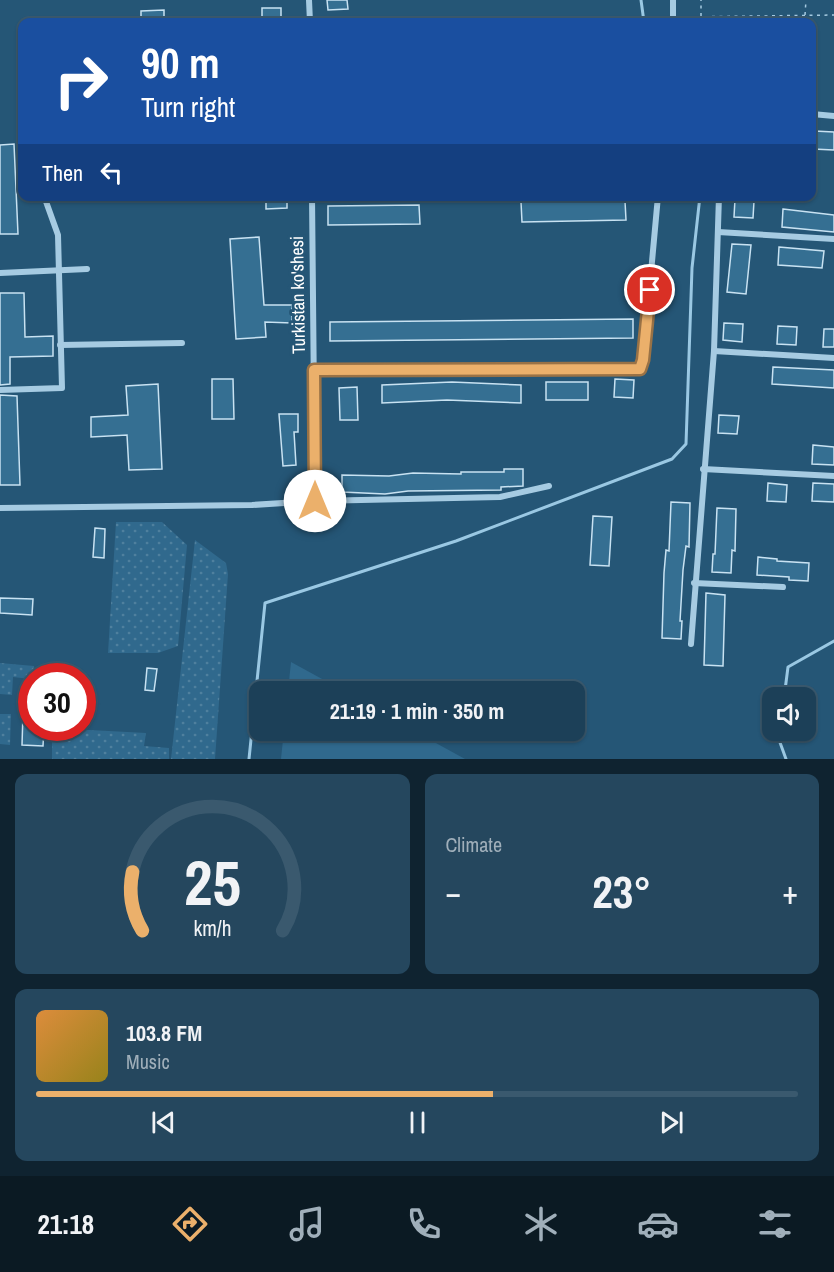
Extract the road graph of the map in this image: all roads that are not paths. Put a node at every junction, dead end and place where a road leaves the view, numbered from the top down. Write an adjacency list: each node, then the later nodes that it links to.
1 (309, 0): 3 (street)
2 (674, 0): 4 (street)
3 (310, 18)
4 (673, 18)
5 (816, 114): 6 (street)
6 (834, 116)
7 (46, 201): 14 (street)
8 (312, 201): 20 (street, Turkistan ko'shesi)
9 (658, 201): 20 (street)
10 (719, 201): 11 (street)
11 (718, 232): 12 (street); 18 (street)
12 (834, 239)
13 (87, 269): 14 (street)
14 (59, 270): 15 (street); 17 (street)
15 (0, 273)
16 (182, 343): 17 (street)
17 (60, 345): 21 (street)
18 (714, 351): 19 (street); 22 (street)
19 (834, 358)
20 (314, 370): 25 (street, Turkistan ko'shesi)
21 (0, 390)
22 (703, 469): 23 (street); 27 (street)
23 (834, 476)
24 (549, 486): 25 (street)
25 (315, 501): 26 (street)
26 (0, 508)
27 (694, 583): 28 (street); 29 (street)
28 (783, 587)
29 (691, 644)

